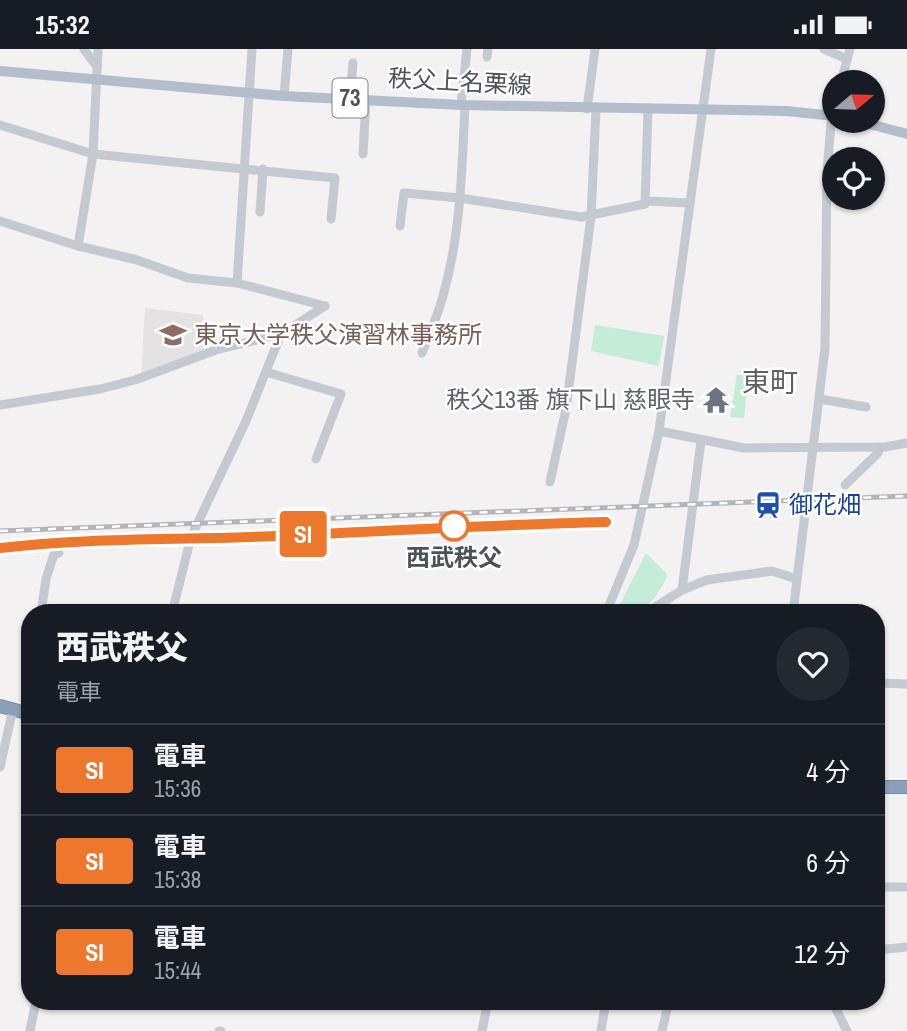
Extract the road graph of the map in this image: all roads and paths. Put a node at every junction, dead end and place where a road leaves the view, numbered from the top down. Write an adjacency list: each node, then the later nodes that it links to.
1 (84, 49): 11 (street)
2 (98, 49): 11 (street)
3 (252, 49): 14 (street)
4 (288, 49): 15 (street)
5 (467, 49): 18 (street)
6 (595, 49): 20 (street)
7 (711, 49): 21 (street)
8 (824, 49): 9 (street)
9 (848, 54)
10 (353, 63): 16 (street)
11 (97, 67): 13 (street)
12 (0, 71): 13 (main road, 秩父上名栗線 / 73)
13 (96, 80): 14 (main road, 秩父上名栗線 / 73); 27 (street)
14 (250, 92): 15 (main road, 秩父上名栗線 / 73); 29 (street)
15 (284, 96): 16 (main road, 秩父上名栗線 / 73)
16 (350, 98): 17 (main road, 秩父上名栗線 / 73)
17 (366, 99): 18 (main road, 秩父上名栗線 / 73); 28 (street)
18 (463, 105): 20 (main road, 秩父上名栗線 / 73); 31 (street)
19 (648, 108): 20 (main road, 秩父上名栗線 / 73); 21 (main road, 秩父上名栗線 / 73); 32 (street)
20 (591, 109): 35 (street)
21 (701, 110): 22 (main road, 秩父上名栗線 / 73); 33 (street)
22 (822, 112)
23 (0, 125): 27 (street)
24 (886, 128): 26 (main road)
25 (832, 133): 44 (street)
26 (907, 134)
27 (93, 154): 29 (street); 39 (street)
28 (363, 154)
29 (243, 167): 30 (street); 40 (street)
30 (263, 169): 34 (street); 36 (street)
31 (460, 198): 35 (street); 38 (street); 42 (street)
32 (645, 201): 33 (street); 35 (street)
33 (691, 203): 47 (street)
34 (260, 212)
35 (591, 217): 53 (street)
36 (331, 219)
37 (0, 221): 39 (street)
38 (400, 226)
39 (78, 246): 40 (street)
40 (237, 283): 41 (street)
41 (281, 334): 43 (street); 45 (street)
42 (422, 353)
43 (266, 372): 52 (street); 59 (street)
44 (820, 399): 46 (street); 50 (street)
45 (0, 405)
46 (866, 407)
47 (659, 431): 48 (street); 60 (street)
48 (701, 441): 50 (street); 57 (street)
49 (907, 443): 51 (street)
50 (814, 447): 51 (street); 56 (street)
51 (880, 447): 54 (street)
52 (316, 459)
53 (550, 482)
54 (845, 485)
55 (58, 553): 58 (street)
56 (797, 579): 57 (street); 62 (street)
57 (682, 590): 61 (street)
58 (42, 604)
59 (174, 604)
60 (610, 604)
61 (660, 604)
62 (794, 604)
63 (885, 683): 64 (street)
64 (907, 684)
65 (6, 708): 66 (street)
66 (0, 767)
67 (885, 787): 68 (highway)
68 (907, 787)
69 (885, 887): 70 (street)
70 (907, 887)
71 (907, 947): 72 (street)
72 (885, 949)
73 (34, 1010): 78 (street)
74 (486, 1010): 79 (street)
75 (604, 1010): 80 (street)
76 (667, 1010): 81 (street)
77 (836, 1010): 82 (street)
78 (30, 1031)
79 (481, 1031)
80 (601, 1031)
81 (662, 1031)
82 (847, 1031)

